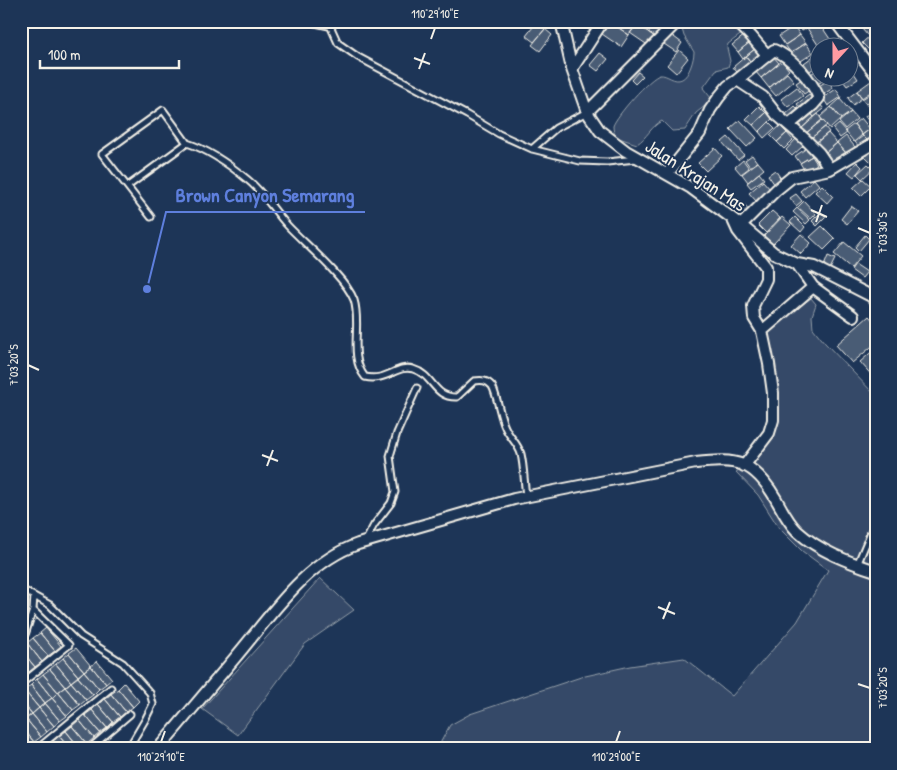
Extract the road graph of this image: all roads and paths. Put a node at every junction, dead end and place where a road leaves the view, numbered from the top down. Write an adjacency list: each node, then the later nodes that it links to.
1 (306, 21): 7 (lane)
2 (561, 21): 9 (street, Jalan Krajan Mas)
3 (603, 21): 9 (street)
4 (678, 21): 12 (street)
5 (736, 21): 8 (street)
6 (835, 21): 10 (street)
7 (329, 24): 16 (lane)
8 (767, 55): 11 (street); 13 (street)
9 (572, 69): 12 (street, Jalan Krajan Mas)
10 (876, 74)
11 (737, 80): 13 (street); 19 (street)
12 (587, 112): 16 (lane); 17 (street, Jalan Krajan Mas)
13 (789, 125): 18 (street)
14 (876, 142): 18 (street)
15 (187, 143): 20 (lane); 20 (lane); 30 (lane)
16 (532, 149): 17 (lane)
17 (641, 159): 19 (street, Jalan Krajan Mas)
18 (830, 169): 22 (street)
19 (667, 174): 22 (street, Jalan Krajan Mas)
20 (128, 186): 21 (lane)
21 (151, 217)
22 (737, 222): 23 (street, Jalan Krajan Mas); 27 (street)
23 (797, 264): 24 (street); 25 (street, Jalan Krajan Mas)
24 (813, 287): 26 (street); 27 (street)
25 (874, 296)
26 (853, 316)
27 (762, 331): 29 (street)
28 (417, 388): 32 (lane)
29 (744, 466): 30 (street); 33 (street)
30 (526, 497): 32 (street)
31 (876, 520): 33 (lane)
32 (364, 542): 45 (street)
33 (857, 565): 34 (street)
34 (876, 571)
35 (21, 589): 36 (lane)
36 (34, 596): 37 (lane); 44 (lane)
37 (32, 610): 38 (lane); 39 (lane)
38 (21, 642)
39 (21, 684)
40 (111, 688): 42 (lane)
41 (130, 714): 43 (lane)
42 (37, 749)
43 (89, 749)
44 (128, 749)
45 (158, 749)

